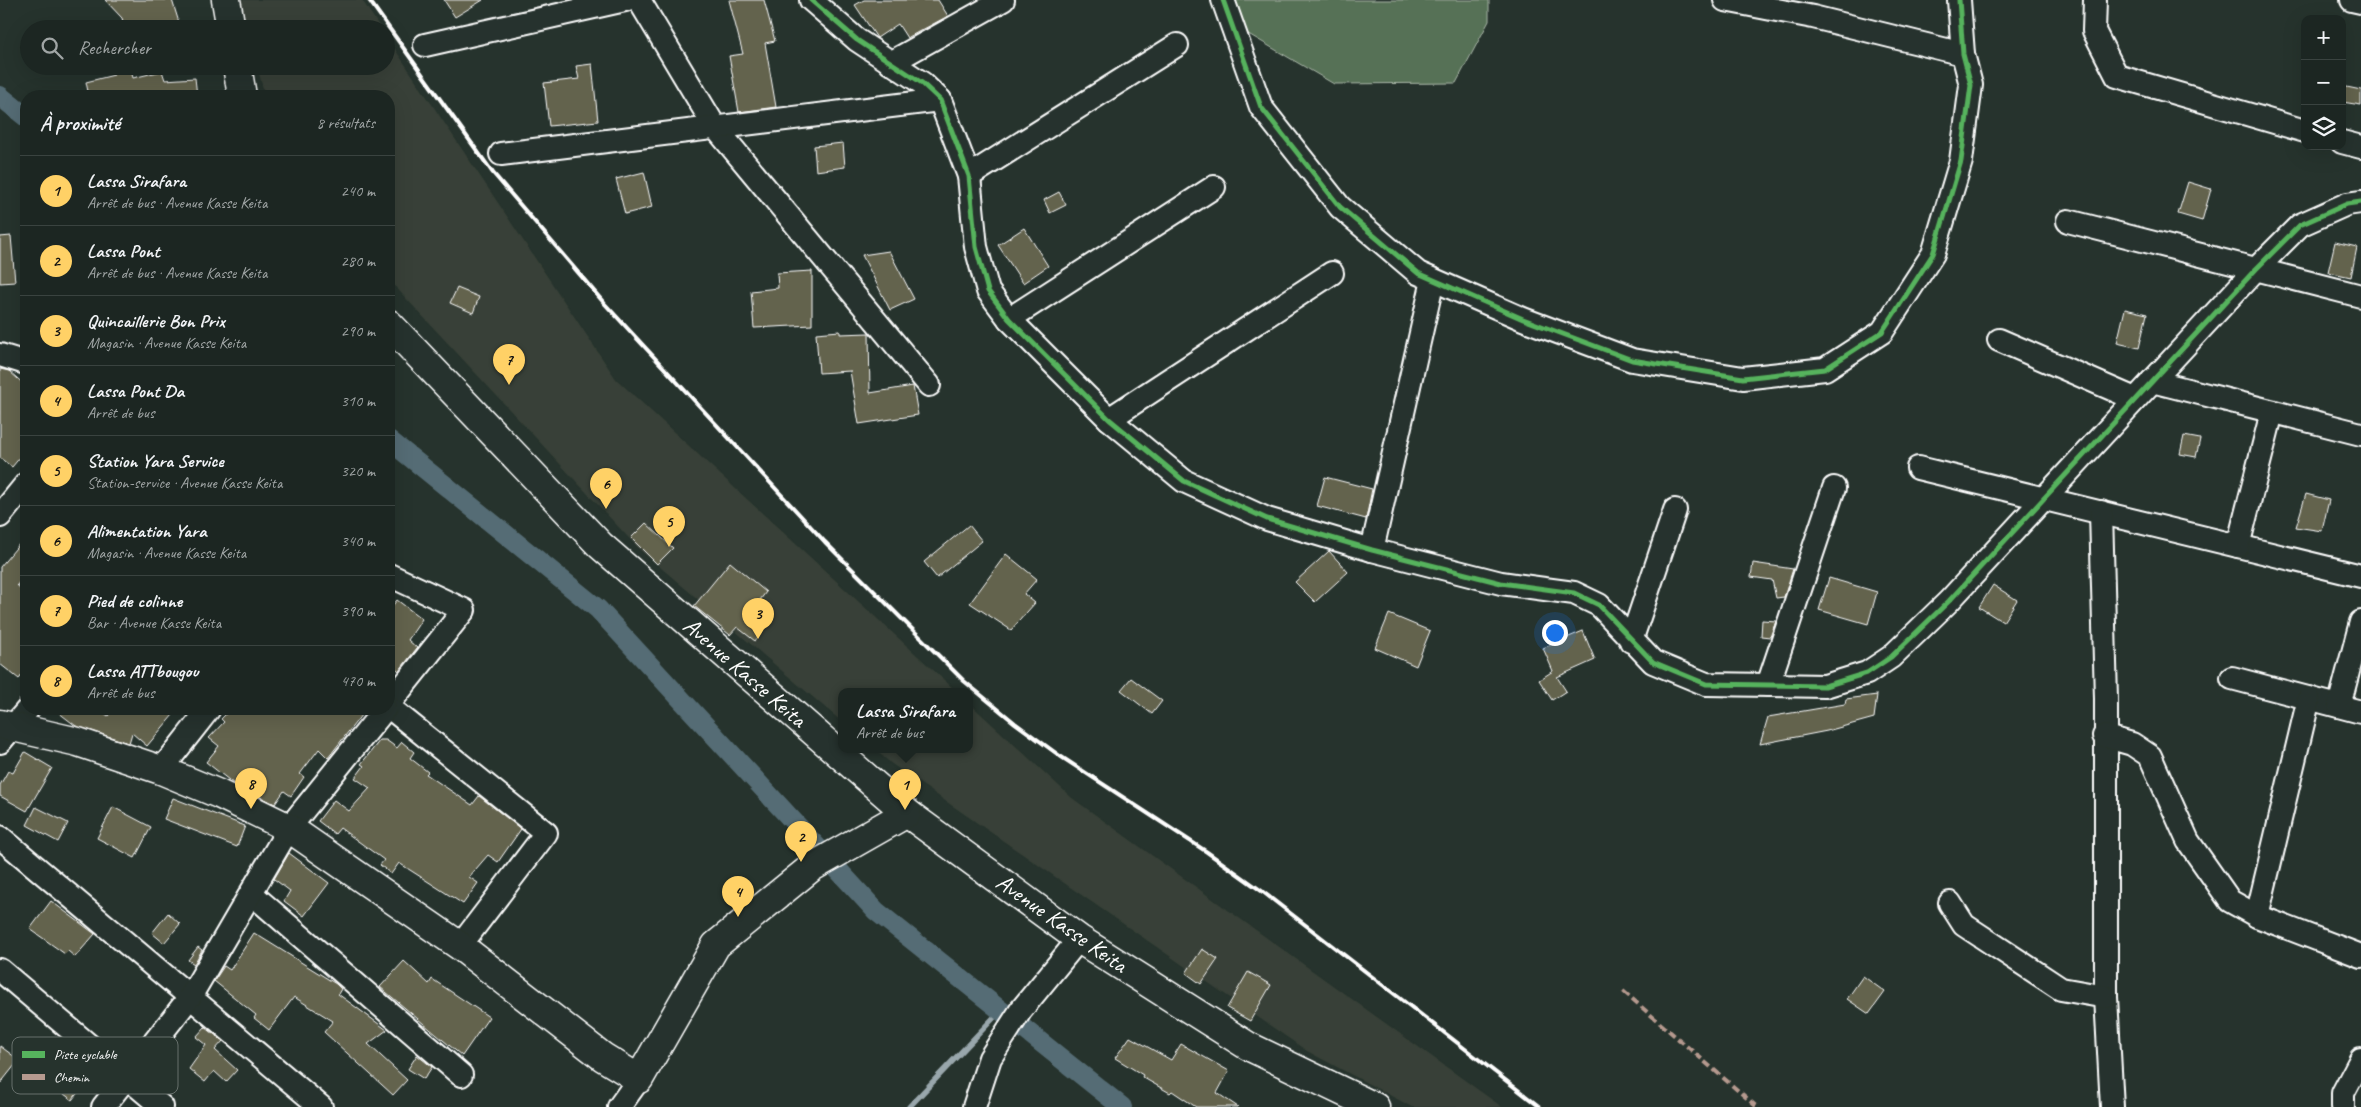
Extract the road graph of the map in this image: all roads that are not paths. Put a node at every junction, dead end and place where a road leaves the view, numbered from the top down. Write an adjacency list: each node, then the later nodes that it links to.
1 (626, 0): 12 (street)
2 (639, 0): 19 (street)
3 (811, 0): 15 (street)
4 (1003, 0): 15 (street)
5 (1223, 0): 30 (street)
6 (1724, 0): 11 (street)
7 (1959, 0): 14 (street)
8 (2095, 0): 20 (street)
9 (2352, 0): 10 (street)
10 (2361, 2)
11 (1816, 8): 14 (street)
12 (424, 45)
13 (1177, 45): 24 (street)
14 (1963, 54): 30 (street)
15 (890, 63): 18 (street)
16 (238, 75): 17 (main road)
17 (241, 90)
18 (940, 100): 19 (street); 24 (street)
19 (715, 127): 23 (street); 38 (street)
20 (2301, 130)
21 (2346, 143): 22 (street)
22 (2361, 147)
23 (501, 154)
24 (969, 176): 32 (street)
25 (1214, 186): 32 (street)
26 (2361, 202): 28 (street)
27 (2068, 221): 28 (street)
28 (2256, 269): 31 (street); 37 (street)
29 (1332, 273): 41 (street)
30 (1434, 280): 51 (street)
31 (2361, 296)
32 (1009, 319): 41 (street)
33 (395, 330): 67 (main road, Avenue Kasse Keita)
34 (1999, 340): 39 (street)
35 (0, 355): 36 (street)
36 (20, 361)
37 (2152, 381): 39 (street); 40 (street)
38 (929, 385)
39 (2135, 399): 46 (street)
40 (2272, 412): 42 (street); 50 (street)
41 (1109, 419): 51 (street)
42 (2361, 434)
43 (1918, 468): 46 (street)
44 (1834, 488): 57 (street)
45 (20, 491): 49 (street)
46 (2044, 498): 48 (street); 57 (street)
47 (1675, 510): 55 (street)
48 (2101, 512): 50 (street); 66 (street)
49 (0, 516)
50 (2238, 546): 52 (street)
51 (1372, 550): 55 (street)
52 (2361, 576)
53 (395, 578): 58 (street)
54 (2361, 622): 60 (street)
55 (1631, 641): 57 (street)
56 (2232, 678): 59 (street)
57 (1768, 685)
58 (395, 697)
59 (2309, 698): 60 (street); 75 (street)
60 (2339, 706): 62 (street)
61 (395, 710): 77 (street)
62 (2361, 712)
63 (205, 715): 69 (street)
64 (380, 715): 71 (street)
65 (8, 723): 69 (main road)
66 (2104, 736): 75 (street); 81 (street)
67 (838, 753)
68 (838, 753): 70 (main road, Avenue Kasse Keita)
69 (161, 770): 71 (main road)
70 (907, 813): 76 (main road, Avenue Kasse Keita); 86 (main road)
71 (289, 828): 73 (street); 77 (main road)
72 (0, 837): 80 (street)
73 (252, 894): 80 (street); 85 (street)
74 (1950, 903): 81 (street)
75 (2257, 916): 78 (street)
76 (1080, 939): 93 (street); 94 (main road, Avenue Kasse Keita)
77 (460, 946): 86 (main road)
78 (2361, 956)
79 (0, 970): 82 (street)
80 (190, 996): 83 (street); 91 (street)
81 (2106, 997): 95 (street)
82 (79, 1037)
83 (158, 1037)
84 (2361, 1059): 96 (street)
85 (461, 1075)
86 (639, 1079): 92 (street)
87 (113, 1094): 89 (street)
88 (146, 1094): 90 (street)
89 (103, 1107)
90 (162, 1107)
91 (321, 1107)
92 (619, 1107)
93 (974, 1107)
94 (1374, 1107)
95 (2112, 1107)
96 (2343, 1107)

